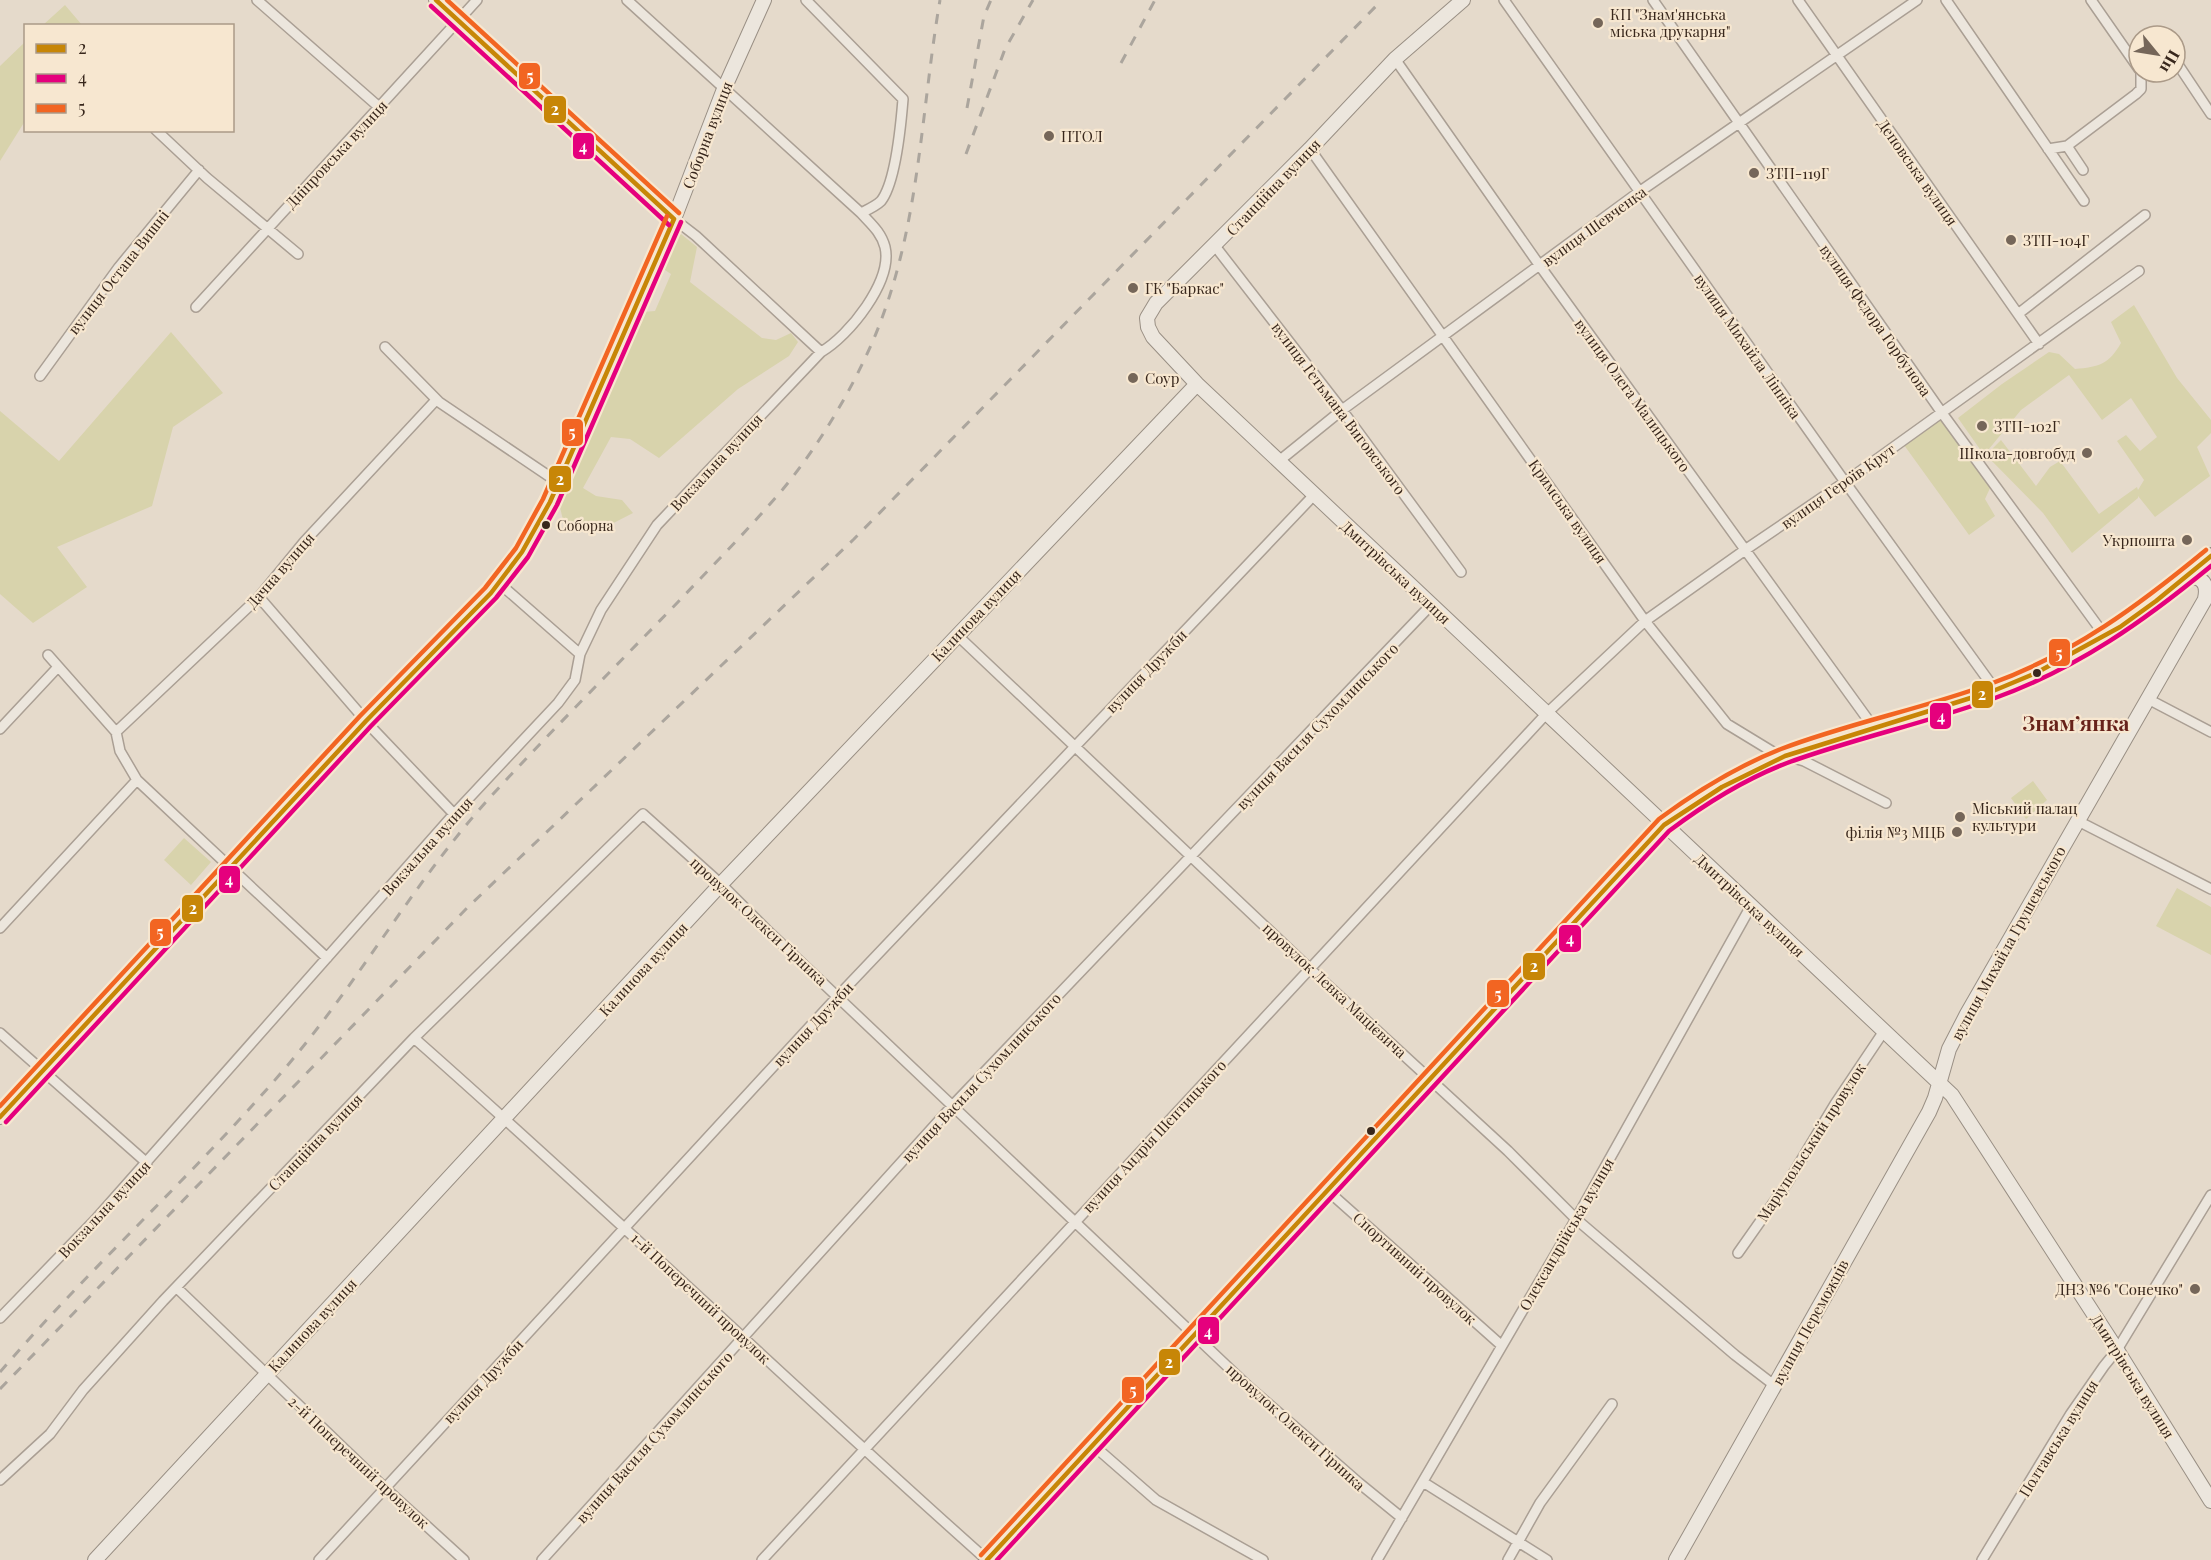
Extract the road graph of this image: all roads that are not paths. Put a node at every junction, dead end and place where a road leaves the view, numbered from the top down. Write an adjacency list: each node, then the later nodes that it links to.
1 (257, 0): 21 (street)
2 (436, 0): 14 (street)
3 (477, 0): 14 (street, Дніпровська вулиця)
4 (627, 0): 20 (street, Вокзальна вулиця)
5 (764, 0): 20 (street, Соборна вулиця)
6 (806, 0): 32 (street)
7 (1463, 0): 17 (street, Станційна вулиця)
8 (1504, 0): 30 (street, вулиця Михайла Лінніка)
9 (1653, 0): 23 (street, вулиця Федора Горбунова)
10 (1798, 0): 16 (street, Деповська вулиця)
11 (1917, 0): 16 (street, вулиця Шевченка)
12 (1946, 0): 27 (street)
13 (2091, 0): 15 (street)
14 (458, 21): 21 (street, Дніпровська вулиця); 34 (street)
15 (2127, 51)
16 (1837, 57): 23 (street, вулиця Шевченка); 41 (street, Деповська вулиця)
17 (1395, 59): 26 (street, Станційна вулиця); 38 (street, вулиця Олега Малицького)
18 (2187, 78): 22 (street)
19 (2141, 84): 25 (street)
20 (724, 89): 32 (street, Вокзальна вулиця); 34 (street, Соборна вулиця)
21 (379, 107): 35 (street, Дніпровська вулиця)
22 (2211, 114)
23 (1739, 124): 30 (street, вулиця Шевченка); 50 (street, вулиця Федора Горбунова)
24 (158, 132): 28 (street)
25 (2067, 146): 27 (street); 29 (street)
26 (1310, 149): 36 (street, Станційна вулиця); 42 (street, Кримська вулиця)
27 (2049, 149): 31 (street)
28 (199, 170): 35 (street); 46 (street, вулиця Остапа Вишні)
29 (2083, 170)
30 (1639, 192): 38 (street, вулиця Шевченка); 52 (street, вулиця Михайла Лінніка)
31 (2084, 201)
32 (861, 213): 45 (street, Вокзальна вулиця)
33 (2145, 215): 41 (street)
34 (674, 219): 45 (street); 53 (street, Соборна вулиця)
35 (268, 227): 37 (street); 40 (street, Дніпровська вулиця)
36 (1215, 246): 47 (street, Станційна вулиця); 49 (street, вулиця Гетьмана Виговського)
37 (298, 254)
38 (1540, 266): 42 (street, вулиця Шевченка); 55 (street, вулиця Олега Малицького)
39 (2139, 271): 43 (street, вулиця Героїв Крут)
40 (196, 307)
41 (2018, 314): 43 (street, Деповська вулиця)
42 (1443, 335): 49 (street, вулиця Шевченка); 63 (street, Кримська вулиця)
43 (2039, 344): 50 (street, вулиця Героїв Крут)
44 (385, 347): 48 (street)
45 (821, 352): 66 (street, Вокзальна вулиця)
46 (40, 376)
47 (1197, 384): 51 (street, Дмитрівська вулиця); 64 (street, Калинова вулиця)
48 (436, 400): 53 (street); 61 (street, Дачна вулиця)
49 (1342, 410): 51 (street, вулиця Шевченка); 57 (street, вулиця Гетьмана Виговського)
50 (1942, 413): 52 (street, вулиця Героїв Крут); 65 (street, вулиця Федора Горбунова)
51 (1279, 462): 54 (street, Дмитрівська вулиця)
52 (1845, 482): 55 (street, вулиця Героїв Крут); 69 (street, вулиця Михайла Лінніка)
53 (559, 483): 59 (street, Соборна вулиця)
54 (1314, 495): 62 (street, Дмитрівська вулиця); 77 (street, вулиця Дружби)
55 (1745, 550): 63 (street, вулиця Героїв Крут); 73 (street, вулиця Олега Малицького)
56 (2211, 556): 58 (main road)
57 (1461, 572)
58 (2181, 581): 60 (street); 65 (main road)
59 (500, 584): 66 (street); 72 (street, Соборна вулиця)
60 (2208, 594): 70 (street, вулиця Михайла Грушевського)
61 (259, 597): 72 (street); 75 (street, Дачна вулиця)
62 (1431, 605): 71 (street, Дмитрівська вулиця); 85 (street, вулиця Василя Сухомлинського)
63 (1645, 621): 71 (street, вулиця Героїв Крут); 78 (street, Кримська вулиця)
64 (957, 635): 77 (street, провулок Левка Мацієвича); 87 (street, Калинова вулиця)
65 (2105, 636): 69 (main road)
66 (580, 654): 81 (street, Вокзальна вулиця)
67 (48, 656): 68 (street)
68 (58, 667): 74 (street); 75 (street)
69 (1993, 691): 73 (main road)
70 (2148, 699): 76 (street); 83 (street, вулиця Михайла Грушевського)
71 (1547, 713): 84 (street, Дмитрівська вулиця); 92 (street, вулиця Андрія Шептицького)
72 (366, 721): 81 (street); 86 (street, Соборна вулиця)
73 (1874, 728): 78 (main road)
74 (0, 729)
75 (116, 732): 79 (street)
76 (2211, 732)
77 (1074, 747): 85 (street, провулок Левка Мацієвича); 93 (street, вулиця Дружби)
78 (1785, 756): 80 (street, Кримська вулиця); 84 (main road)
79 (137, 780): 86 (street); 90 (street)
80 (1886, 803)
81 (453, 814): 91 (street, Вокзальна вулиця)
82 (643, 814): 87 (street, провулок Олекси Гірника); 96 (street, Станційна вулиця)
83 (2078, 821): 88 (street); 99 (street, вулиця Михайла Грушевського)
84 (1664, 825): 89 (street, Дмитрівська вулиця); 98 (main road)
85 (1191, 856): 92 (street, провулок Левка Мацієвича); 100 (street, вулиця Василя Сухомлинського)
86 (230, 867): 91 (street); 97 (street, Соборна вулиця)
87 (721, 884): 93 (street, провулок Олекси Гірника); 102 (street, Калинова вулиця)
88 (2211, 889)
89 (1751, 906): 94 (street, Дмитрівська вулиця); 106 (street, Олександрійська вулиця)
90 (0, 928)
91 (327, 958): 103 (street, Вокзальна вулиця)
92 (1310, 968): 98 (street, провулок Левка Мацієвича); 107 (street, вулиця Андрія Шептицького)
93 (838, 996): 100 (street, провулок Олекси Гірника); 108 (street, вулиця Дружби)
94 (1884, 1031): 99 (street, Дмитрівська вулиця); 109 (street, Маріупольський провулок)
95 (0, 1033): 97 (street)
96 (414, 1038): 102 (street, 1-й Поперечний провулок); 110 (street, Станційна вулиця)
97 (42, 1071): 101 (street, Соборна вулиця); 103 (street)
98 (1431, 1079): 104 (main road); 106 (street, провулок Левка Мацієвича)
99 (1940, 1083): 115 (street, Дмитрівська вулиця); 117 (street, вулиця Переможців)
100 (953, 1105): 107 (street, провулок Олекси Гірника); 113 (street, вулиця Василя Сухомлинського)
101 (0, 1117)
102 (505, 1118): 108 (street, 1-й Поперечний провулок); 116 (street, Калинова вулиця)
103 (147, 1163): 111 (street, Вокзальна вулиця)
104 (1328, 1191): 112 (main road); 114 (street, Спортивний провулок)
105 (2211, 1195): 115 (street, Полтавська вулиця)
106 (1576, 1219): 114 (street, Олександрійська вулиця); 117 (street, провулок Левка Мацієвича)
107 (1073, 1222): 112 (street, провулок Олекси Гірника); 120 (street, вулиця Андрія Шептицького)
108 (625, 1227): 113 (street, 1-й Поперечний провулок); 123 (street, вулиця Дружби)
109 (1738, 1253)
110 (177, 1288): 116 (street, 2-й Поперечний провулок); 121 (street, Станційна вулиця)
111 (0, 1318)
112 (1196, 1335): 119 (main road); 125 (street, провулок Олекси Гірника)
113 (743, 1338): 120 (street, 1-й Поперечний провулок); 130 (street, вулиця Василя Сухомлинського)
114 (1501, 1345): 122 (street, Олександрійська вулиця)
115 (2117, 1350): 124 (street, Дмитрівська вулиця); 138 (street, Полтавська вулиця)
116 (266, 1374): 123 (street, 2-й Поперечний провулок); 127 (street, Калинова вулиця)
117 (1774, 1385): 137 (street, вулиця Переможців)
118 (1612, 1404): 126 (street)
119 (1093, 1445): 132 (main road); 133 (street)
120 (865, 1449): 131 (street, вулиця Андрія Шептицького); 132 (street, 1-й Поперечний провулок)
121 (0, 1480)
122 (1423, 1482): 125 (street, Олександрійська вулиця); 126 (street)
123 (385, 1488): 128 (street, вулиця Дружби); 129 (street, 2-й Поперечний провулок)
124 (2211, 1501)
125 (1402, 1518): 134 (street, Олександрійська вулиця)
126 (1518, 1542): 135 (street); 136 (street)
127 (95, 1560)
128 (320, 1560)
129 (464, 1560)
130 (542, 1560)
131 (762, 1560)
132 (987, 1560)
133 (1263, 1560)
134 (1377, 1560)
135 (1508, 1560)
136 (1547, 1560)
137 (1676, 1560)
138 (1982, 1560)

